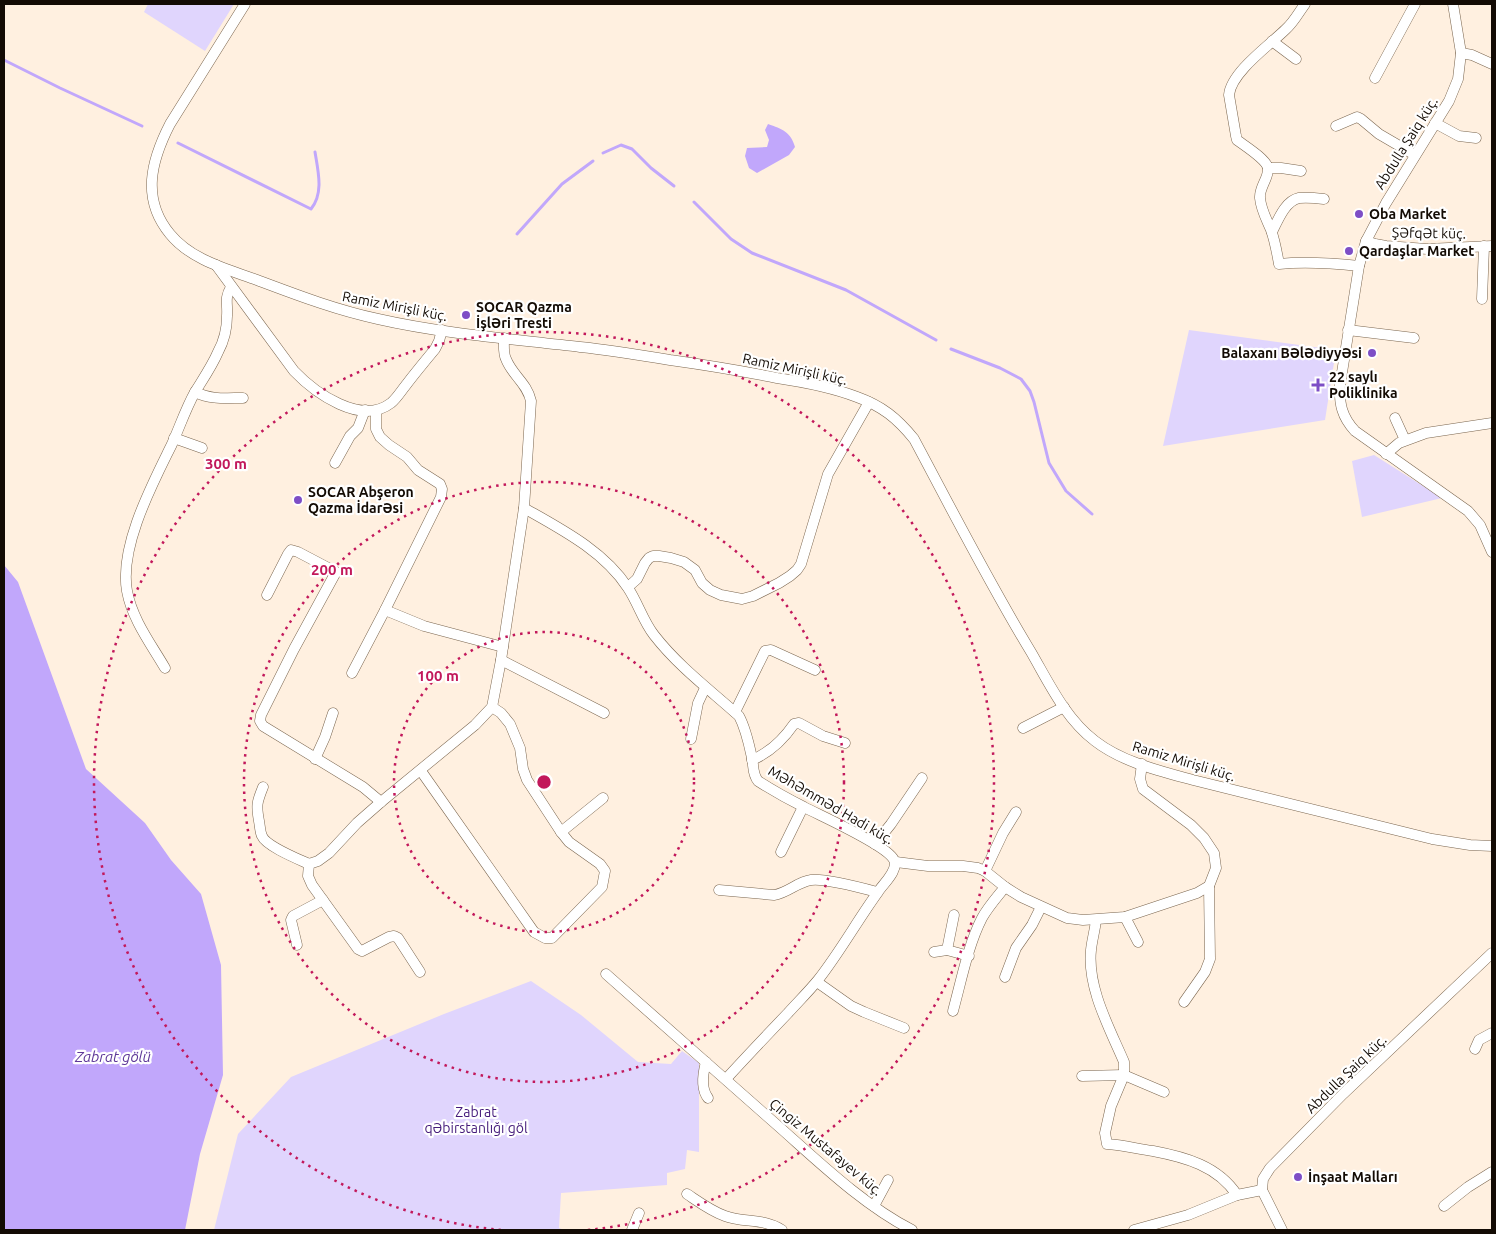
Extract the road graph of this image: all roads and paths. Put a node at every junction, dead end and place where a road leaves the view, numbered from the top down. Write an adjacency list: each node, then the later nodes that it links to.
1 (245, 4): 20 (street, Ramiz Mirişli küç.)
2 (1305, 4): 5 (street)
3 (1415, 4): 9 (street)
4 (1453, 4): 6 (street, Abdulla Şaiq küç.)
5 (1272, 41): 7 (street); 14 (street)
6 (1461, 53): 8 (street); 10 (street, Abdulla Şaiq küç.)
7 (1296, 59)
8 (1492, 64)
9 (1374, 78)
10 (1435, 123): 12 (street); 13 (street, Abdulla Şaiq küç.)
11 (1336, 126): 13 (street)
12 (1476, 138)
13 (1415, 155): 18 (street, Abdulla Şaiq küç.)
14 (1268, 168): 15 (street); 17 (street)
15 (1301, 171)
16 (1324, 198): 17 (street)
17 (1272, 232): 21 (street)
18 (1366, 241): 19 (street, Şəfqət küç.); 21 (street, Abdulla Şaiq küç.)
19 (1488, 246): 23 (street)
20 (216, 265): 22 (street); 24 (street, Ramiz Mirişli küç.)
21 (1358, 266): 25 (street, Abdulla Şaiq küç.)
22 (231, 287): 28 (street); 31 (street)
23 (1482, 299)
24 (442, 330): 26 (street, Ramiz Mirişli küç.); 31 (street)
25 (1348, 330): 27 (street); 37 (street, Abdulla Şaiq küç.)
26 (504, 338): 30 (street, Ramiz Mirişli küç.); 39 (street)
27 (1414, 338)
28 (195, 392): 29 (street); 34 (street)
29 (243, 398)
30 (869, 402): 41 (street); 51 (street, Ramiz Mirişli küç.)
31 (371, 410): 38 (street); 43 (street)
32 (1395, 418): 35 (street)
33 (1492, 423): 35 (street)
34 (174, 438): 36 (street); 46 (street)
35 (1405, 440): 37 (street)
36 (202, 448)
37 (1386, 454): 40 (street, Abdulla Şaiq küç.)
38 (335, 463)
39 (524, 508): 41 (street, Məhəmməd Hadi küç.); 44 (street)
40 (1492, 552)
41 (628, 587): 49 (street, Məhəmməd Hadi küç.)
42 (267, 595): 58 (street)
43 (385, 610): 44 (street); 48 (street)
44 (503, 647): 45 (street)
45 (501, 660): 50 (street); 54 (street)
46 (165, 668)
47 (815, 670): 52 (street)
48 (352, 673)
49 (705, 688): 52 (street, Məhəmməd Hadi küç.); 56 (street)
50 (492, 707): 61 (street); 68 (street)
51 (1064, 708): 55 (street); 60 (street, Ramiz Mirişli küç.)
52 (735, 712): 59 (street, Məhəmməd Hadi küç.)
53 (333, 713): 58 (street)
54 (604, 713)
55 (1023, 728)
56 (691, 739)
57 (845, 743): 59 (street)
58 (315, 758): 65 (street)
59 (752, 760): 66 (street, Məhəmməd Hadi küç.)
60 (1142, 764): 70 (street, Ramiz Mirişli küç.); 75 (street)
61 (421, 771): 65 (street); 68 (street)
62 (922, 778): 69 (street)
63 (263, 787): 73 (street)
64 (603, 798): 68 (street)
65 (381, 802): 73 (street)
66 (803, 807): 69 (street, Məhəmməd Hadi küç.); 71 (street)
67 (1016, 812): 74 (street)
68 (561, 832)
69 (875, 844): 72 (street, Məhəmməd Hadi küç.)
70 (1492, 846)
71 (781, 852)
72 (896, 862): 74 (street, Məhəmməd Hadi küç.); 78 (street, Məhəmməd Hadi küç.)
73 (309, 864): 79 (street)
74 (985, 871): 76 (street, Məhəmməd Hadi küç.)
75 (1209, 886): 82 (street, Məhəmməd Hadi küç.); 94 (street)
76 (1005, 888): 80 (street, Məhəmməd Hadi küç.); 89 (street)
77 (719, 890): 78 (street)
78 (877, 892): 93 (street, Məhəmməd Hadi küç.)
79 (323, 900): 85 (street); 90 (street)
80 (1041, 907): 83 (street, Məhəmməd Hadi küç.); 92 (street)
81 (954, 915): 86 (street)
82 (1125, 917): 83 (street, Məhəmməd Hadi küç.); 84 (street)
83 (1096, 920): 100 (street)
84 (1138, 942)
85 (297, 945)
86 (947, 950): 87 (street); 89 (street)
87 (934, 952)
88 (1492, 953): 107 (street, Abdulla Şaiq küç.)
89 (969, 956): 95 (street)
90 (420, 972)
91 (606, 974): 99 (street, Çingiz Mustafayev küç.)
92 (1005, 978)
93 (817, 982): 96 (street); 102 (street, Məhəmməd Hadi küç.)
94 (1184, 1002)
95 (953, 1011)
96 (904, 1028)
97 (1492, 1033): 98 (street)
98 (1475, 1049)
99 (706, 1062): 102 (street, Çingiz Mustafayev küç.); 104 (street)
100 (1124, 1075): 101 (street); 103 (street); 109 (street)
101 (1082, 1076)
102 (726, 1079): 110 (street, Çingiz Mustafayev küç.)
103 (1164, 1092)
104 (708, 1098)
105 (1492, 1172): 111 (street)
106 (888, 1180): 110 (street)
107 (1262, 1190): 109 (street); 117 (street)
108 (687, 1194): 114 (street)
109 (1237, 1195): 116 (street)
110 (874, 1206): 115 (street, Çingiz Mustafayev küç.)
111 (1444, 1206)
112 (639, 1213): 113 (street)
113 (632, 1230)
114 (782, 1230)
115 (912, 1230)
116 (1134, 1230)
117 (1282, 1230)

